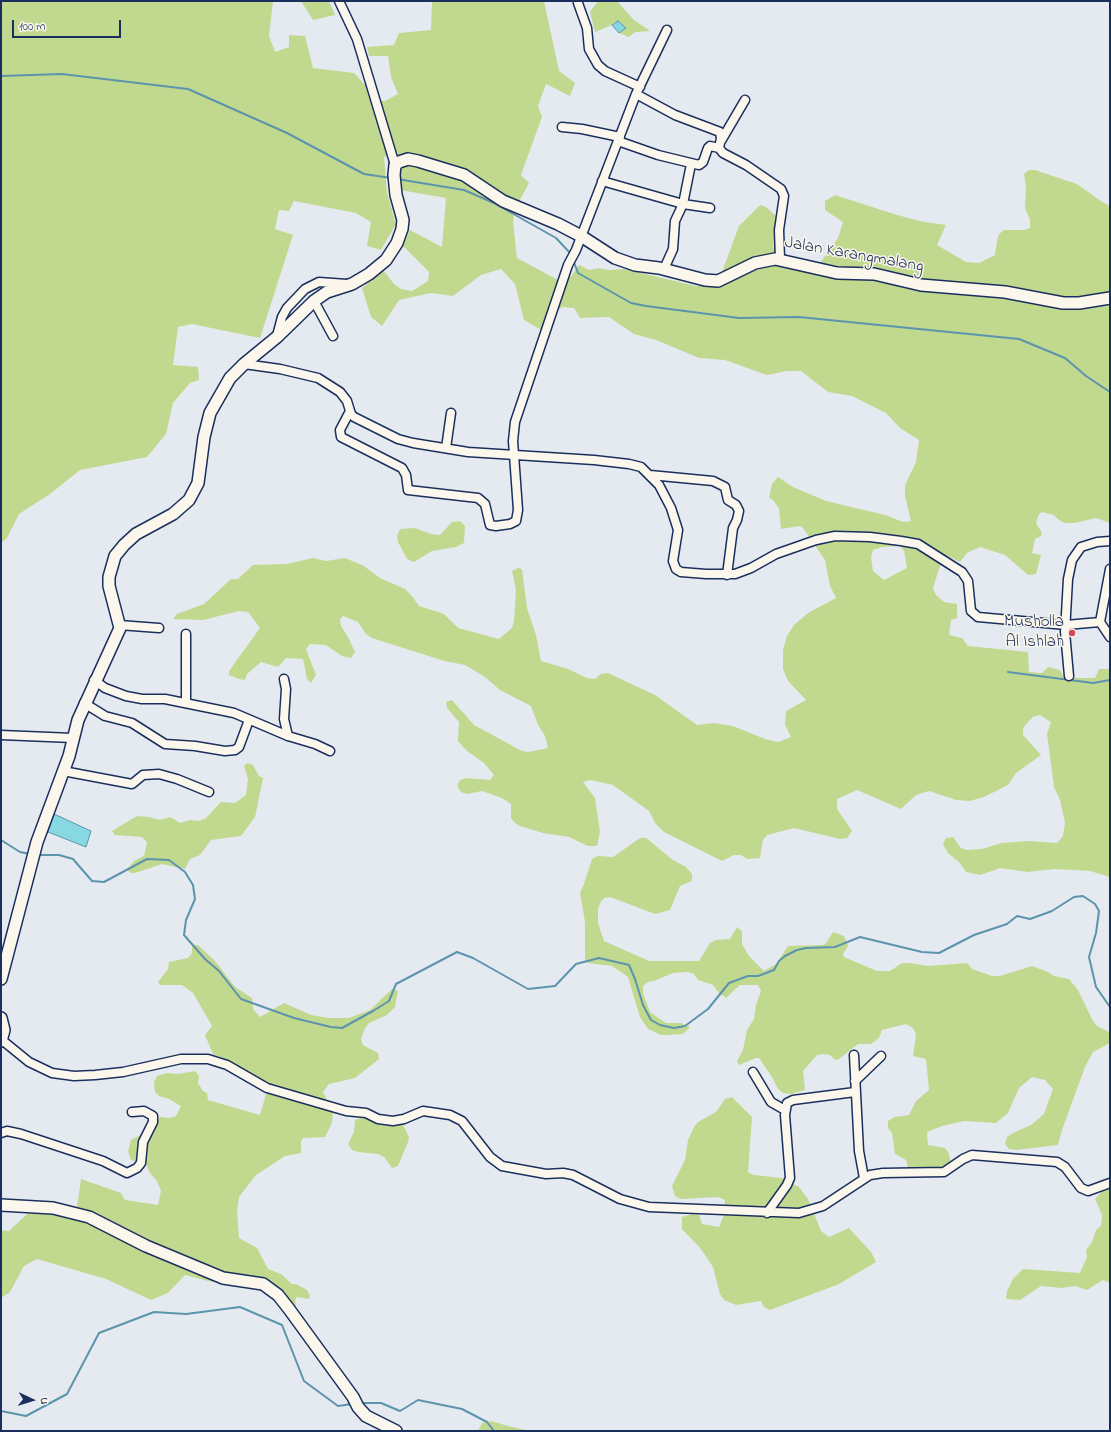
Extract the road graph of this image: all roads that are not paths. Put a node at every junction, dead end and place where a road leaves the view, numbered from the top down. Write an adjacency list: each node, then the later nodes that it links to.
1 (339, 1): 10 (street)
2 (578, 3): 4 (street)
3 (667, 30): 4 (street)
4 (638, 91): 7 (street); 8 (street)
5 (745, 100): 8 (street)
6 (562, 127): 7 (street)
7 (619, 139): 9 (street); 11 (street)
8 (720, 145): 9 (street); 15 (street)
9 (691, 164): 12 (street)
10 (395, 175): 14 (street, Jalan Karangmalang); 17 (street)
11 (602, 181): 12 (street); 14 (street)
12 (683, 204): 13 (street); 16 (street)
13 (710, 208)
14 (581, 236): 16 (street, Jalan Karangmalang); 26 (street)
15 (780, 259): 16 (street, Jalan Karangmalang); 18 (street, Jalan Karangmalang)
16 (664, 269)
17 (352, 284): 19 (street); 21 (street)
18 (1110, 298)
19 (314, 301): 20 (street); 21 (street)
20 (333, 336)
21 (277, 337): 22 (street)
22 (244, 364): 23 (street); 32 (street)
23 (350, 411): 25 (street); 26 (street)
24 (451, 413): 25 (street)
25 (446, 448): 26 (street)
26 (514, 454): 27 (street)
27 (650, 475): 30 (street); 30 (street)
28 (1110, 541): 33 (street)
29 (1110, 569): 31 (street)
30 (727, 574): 33 (street)
31 (1100, 622): 33 (street); 36 (street)
32 (119, 625): 34 (street); 39 (street)
33 (1066, 625): 37 (street)
34 (159, 628)
35 (186, 634): 40 (street)
36 (1110, 637)
37 (1069, 676)
38 (284, 679): 44 (street)
39 (94, 680): 40 (street); 41 (street)
40 (186, 702): 42 (street)
41 (84, 703): 42 (street); 45 (street)
42 (249, 720): 44 (street)
43 (1, 735): 45 (street)
44 (288, 736): 46 (street)
45 (73, 738): 47 (street)
46 (330, 751)
47 (63, 771): 48 (street); 49 (street)
48 (210, 792)
49 (1, 979)
50 (1, 1018): 51 (street)
51 (2, 1040): 63 (street)
52 (854, 1055): 55 (street)
53 (881, 1056): 55 (street)
54 (753, 1072): 57 (street)
55 (855, 1081): 56 (street)
56 (855, 1092): 57 (street); 60 (street)
57 (785, 1110): 63 (street)
58 (132, 1112): 59 (street)
59 (1, 1133)
60 (864, 1178): 61 (street); 63 (street)
61 (1110, 1183)
62 (1, 1205): 64 (street)
63 (767, 1213)
64 (396, 1431)

